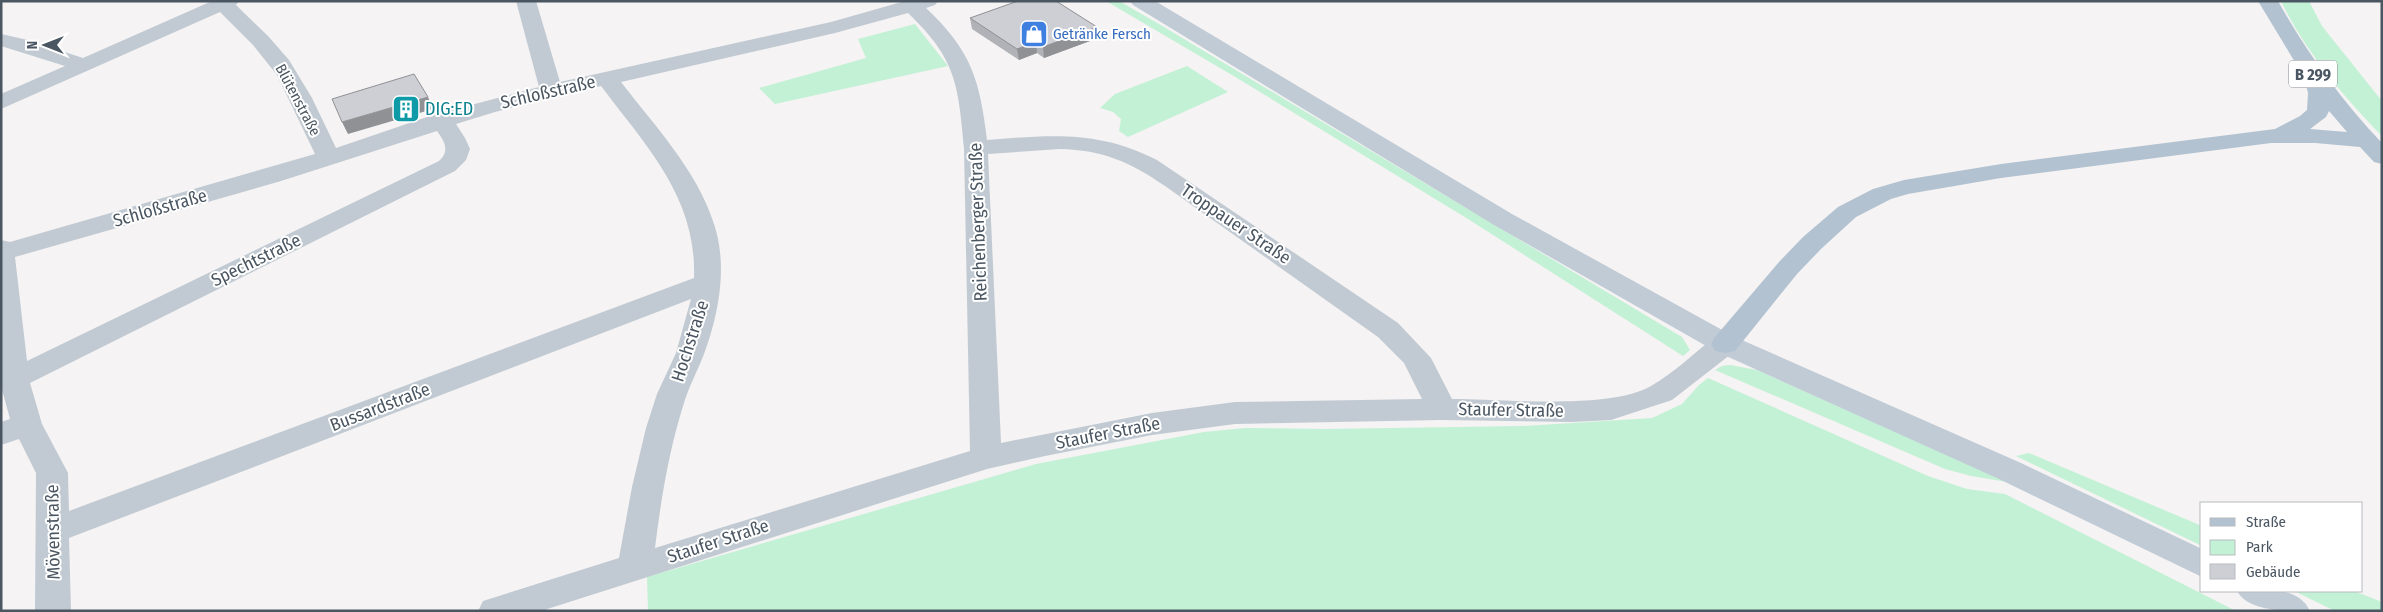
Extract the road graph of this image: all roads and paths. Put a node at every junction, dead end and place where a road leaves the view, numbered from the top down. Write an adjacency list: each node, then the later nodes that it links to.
1 (526, 1): 10 (street)
2 (1140, 1): 20 (street)
3 (2268, 1): 8 (main road, B 299)
4 (226, 2): 7 (street); 17 (street, Blütenstraße)
5 (920, 4): 9 (street, Schloßstraße); 15 (street, Reichenberger Straße)
6 (1, 40): 7 (street)
7 (84, 65): 11 (street)
8 (2315, 77): 13 (main road); 16 (main road, B 299)
9 (607, 79): 10 (street, Schloßstraße); 19 (street, Hochstraße)
10 (551, 90): 12 (street, Schloßstraße)
11 (1, 102)
12 (441, 120): 17 (street, Schloßstraße); 21 (street, Spechtstraße)
13 (2281, 135): 14 (main road); 16 (main road)
14 (2253, 140): 16 (main road); 20 (main road)
15 (976, 148): 22 (street, Troppauer Straße); 24 (street, Reichenberger Straße)
16 (2374, 149)
17 (328, 156): 18 (street, Schloßstraße)
18 (2, 251): 21 (street, Mövenstraße)
19 (707, 283): 25 (street, Bussardstraße); 27 (street, Hochstraße)
20 (1725, 344): 22 (street, Staufer Straße); 26 (street)
21 (14, 379): 23 (street, Mövenstraße)
22 (1441, 409): 24 (street, Staufer Straße)
23 (14, 429): 25 (street, Mövenstraße)
24 (986, 458): 27 (street, Staufer Straße)
25 (54, 530): 29 (street, Mövenstraße)
26 (2200, 563)
27 (635, 568): 30 (street, Staufer Straße)
28 (2256, 592): 31 (street)
29 (53, 611)
30 (495, 611)
31 (2293, 611)

